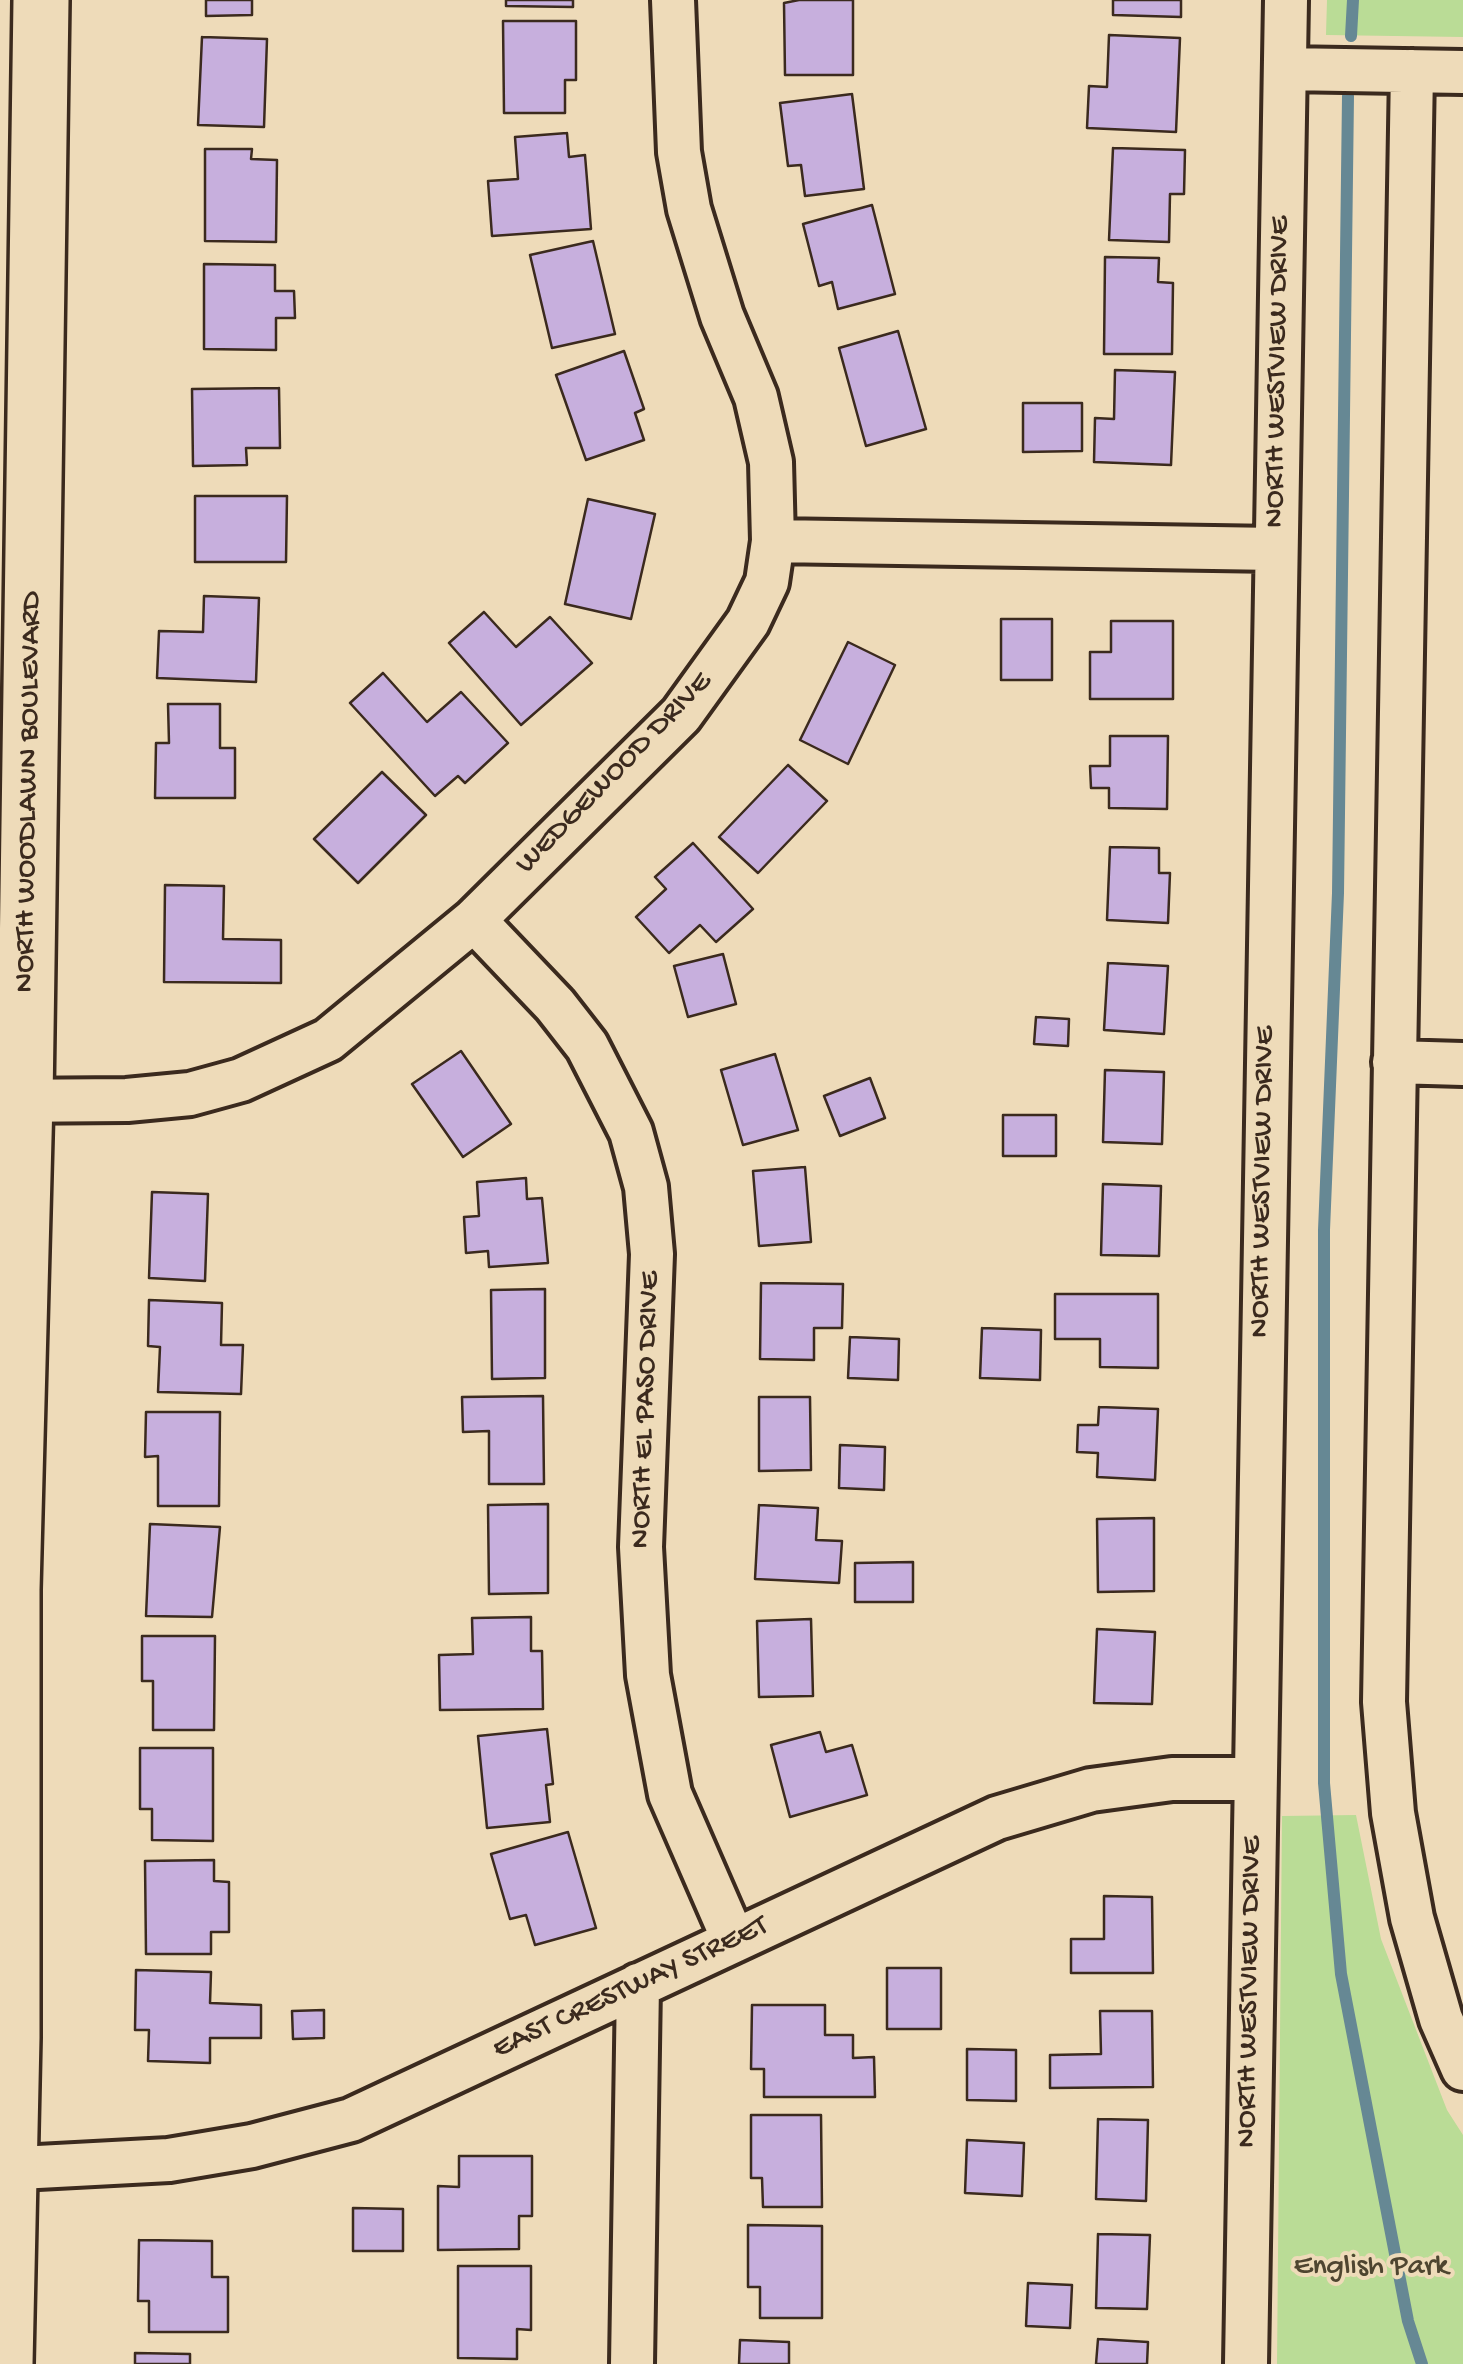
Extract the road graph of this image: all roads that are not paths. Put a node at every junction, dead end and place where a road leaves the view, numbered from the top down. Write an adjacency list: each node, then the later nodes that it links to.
1 (40, 0): 12 (street, NORTH WOODLAWN BOULEVARD)
2 (672, 0): 7 (street)
3 (1286, 0): 4 (street, NORTH WESTVIEW DRIVE)
4 (1285, 68): 5 (street); 8 (street, NORTH WESTVIEW DRIVE)
5 (1412, 71): 6 (street); 10 (street)
6 (1463, 72)
7 (773, 541): 8 (street); 9 (street, WEDGEWOOD DRIVE)
8 (1276, 549): 13 (street, NORTH WESTVIEW DRIVE)
9 (474, 920): 12 (street, WEDGEWOOD DRIVE); 14 (street, NORTH EL PASO DRIVE)
10 (1394, 1062): 11 (street); 16 (street)
11 (1463, 1064)
12 (13, 1100): 17 (street, NORTH WOODLAWN BOULEVARD)
13 (1254, 1779): 14 (street, EAST CRESTWAY STREET); 20 (street, NORTH WESTVIEW DRIVE)
14 (734, 1941): 15 (street, EAST CRESTWAY STREET)
15 (638, 1984): 17 (street, EAST CRESTWAY STREET); 19 (street)
16 (1463, 2069)
17 (5, 2169): 18 (street, NORTH WOODLAWN BOULEVARD)
18 (5, 2364)
19 (632, 2364)
20 (1246, 2364)

